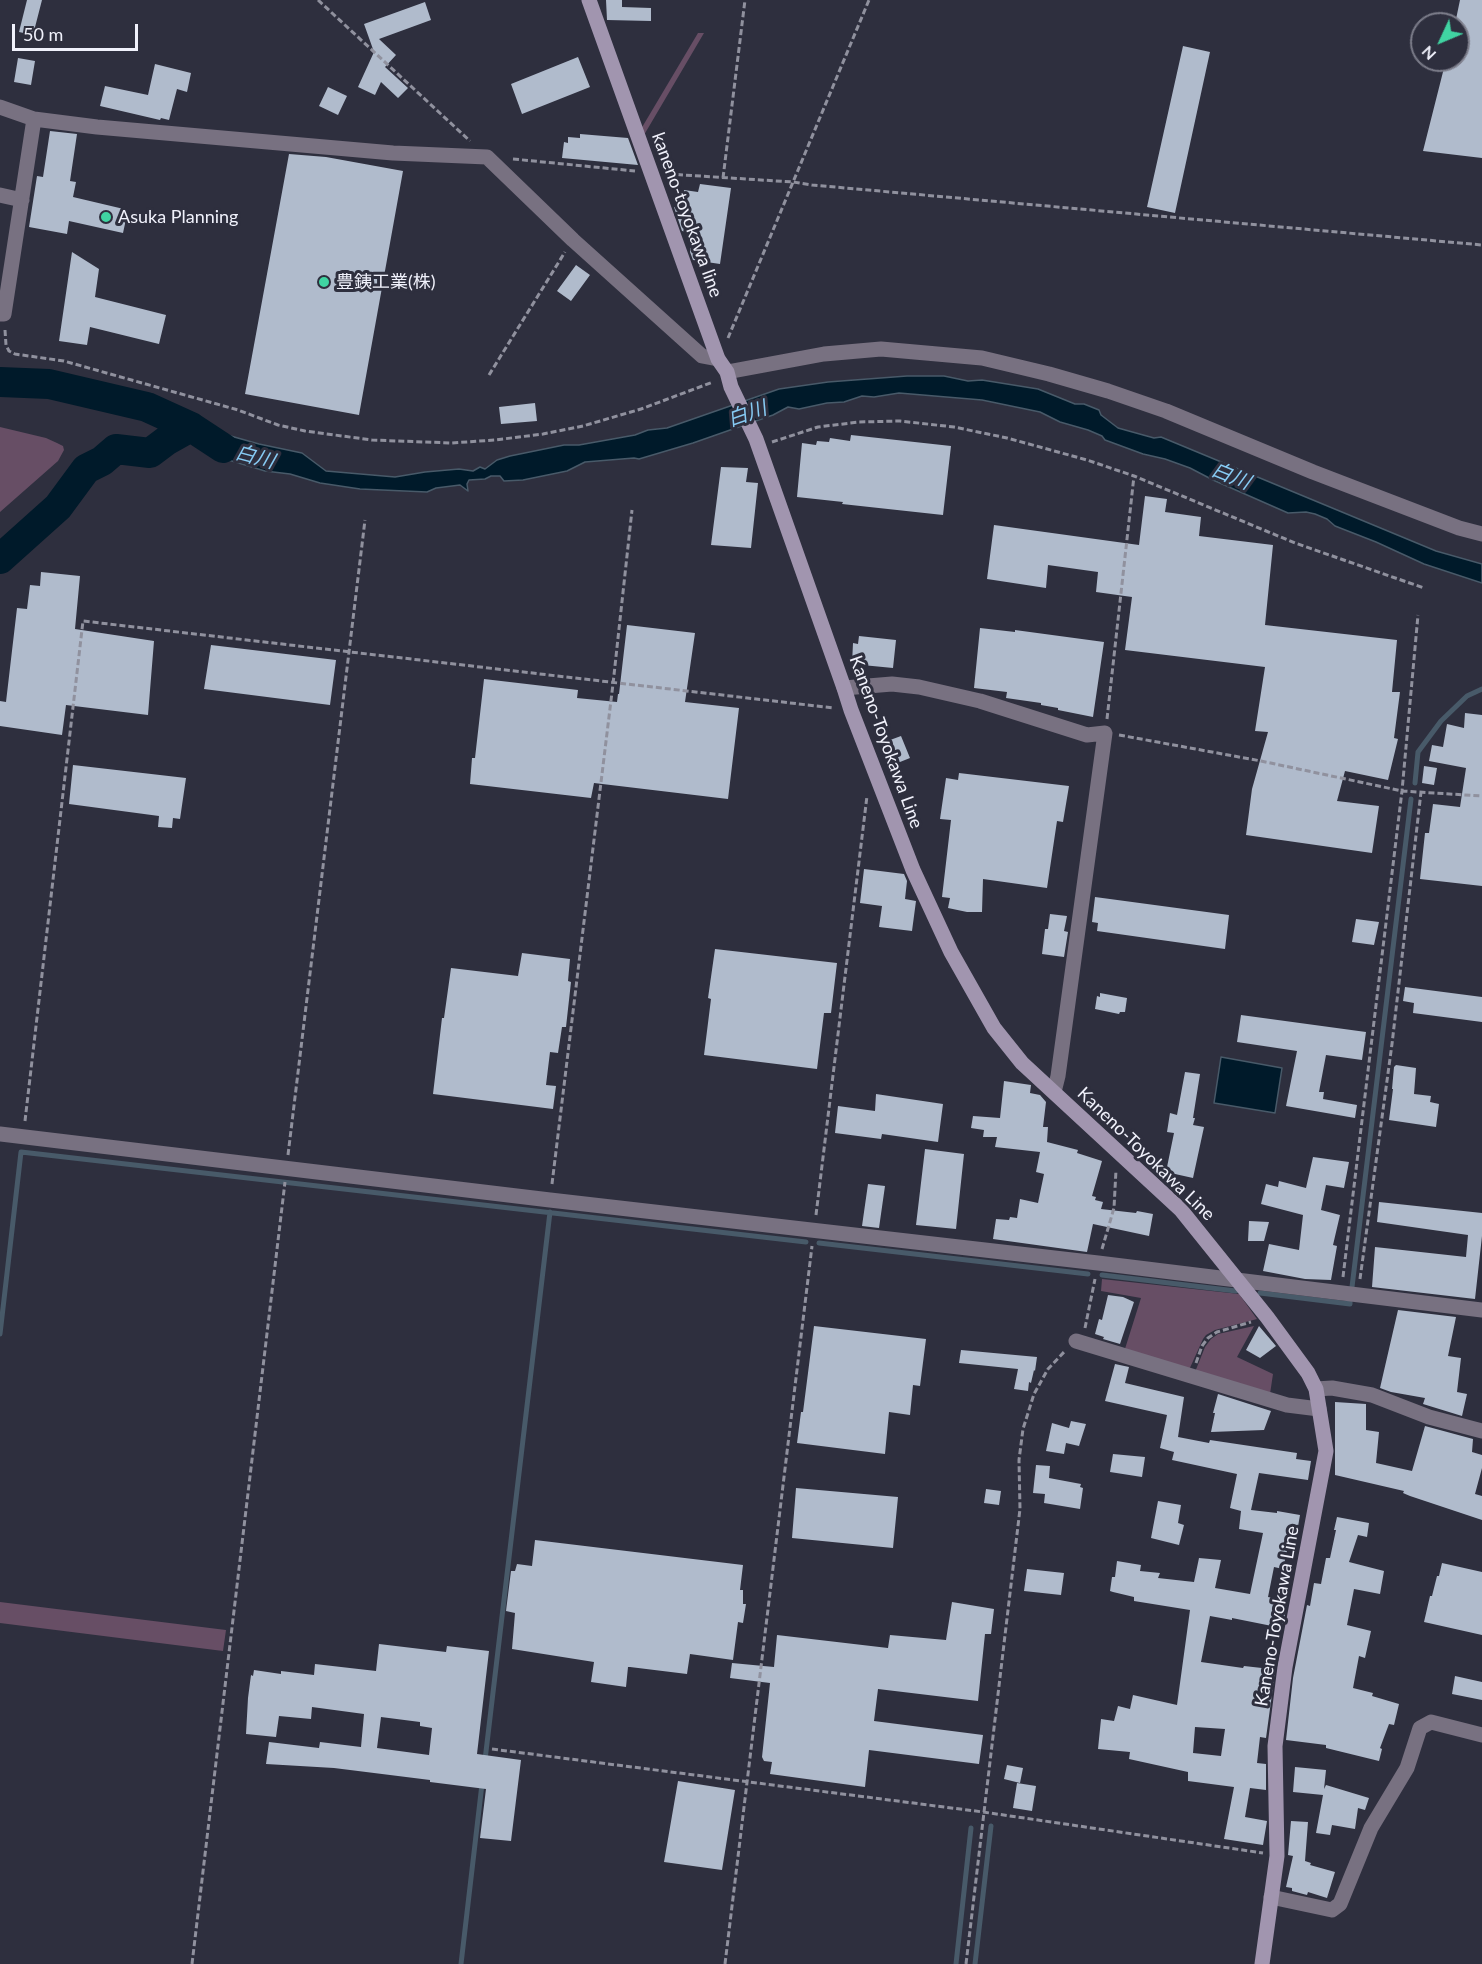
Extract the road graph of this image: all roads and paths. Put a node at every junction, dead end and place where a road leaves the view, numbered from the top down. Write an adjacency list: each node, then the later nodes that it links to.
1 (318, 0): 7 (path)
2 (589, 0): 15 (main road, kaneno-toyokawa line)
3 (745, 0): 8 (path)
4 (868, 0): 9 (path)
5 (0, 107): 6 (street)
6 (34, 119): 7 (street); 11 (street)
7 (487, 157): 12 (street)
8 (723, 178)
9 (793, 182): 13 (path); 15 (path)
10 (0, 195): 11 (street)
11 (22, 200): 14 (street)
12 (573, 240): 15 (street); 16 (path)
13 (1482, 245)
14 (2, 314): 15 (path)
15 (725, 373): 17 (main road, kaneno-toyokawa line); 21 (street)
16 (489, 375)
17 (758, 443): 18 (path); 26 (main road, Kaneno-Toyokawa Line)
18 (1134, 476): 22 (path); 28 (path)
19 (632, 510): 25 (path)
20 (365, 520): 24 (path)
21 (1482, 534)
22 (1424, 588)
23 (1418, 615): 30 (path)
24 (348, 651): 25 (path); 35 (path); 36 (path)
25 (614, 684): 27 (path); 37 (path)
26 (844, 688): 27 (main road, Kaneno-Toyokawa Line); 28 (street)
27 (851, 710): 29 (main road, Kaneno-Toyokawa Line)
28 (1105, 733): 30 (path); 33 (street)
29 (871, 761): 33 (main road, Kaneno-Toyokawa Line); 38 (path)
30 (1402, 791): 31 (path); 40 (path)
31 (1421, 792): 32 (path); 41 (path)
32 (1482, 796)
33 (1054, 1092): 39 (main road, Kaneno-Toyokawa Line)
34 (0, 1134): 35 (street)
35 (23, 1137): 36 (street)
36 (287, 1168): 37 (street); 55 (path)
37 (550, 1200): 38 (street)
38 (814, 1231): 39 (street); 51 (path)
39 (1239, 1281): 40 (street); 43 (main road, Kaneno-Toyokawa Line)
40 (1341, 1294): 41 (street)
41 (1358, 1296): 42 (street)
42 (1482, 1310)
43 (1267, 1317): 45 (path); 46 (main road, Kaneno-Toyokawa Line)
44 (1076, 1341): 45 (street); 52 (path)
45 (1191, 1376): 47 (street)
46 (1316, 1389): 47 (main road, Kaneno-Toyokawa Line); 48 (street)
47 (1319, 1409): 53 (main road, Kaneno-Toyokawa Line)
48 (1482, 1431)
49 (1482, 1735): 54 (street)
50 (492, 1749): 51 (path)
51 (746, 1782): 52 (path); 56 (path)
52 (983, 1812): 53 (path); 57 (path)
53 (1277, 1856): 54 (main road, Kaneno-Toyokawa Line)
54 (1271, 1897): 58 (main road, Kaneno-Toyokawa Line)
55 (192, 1964)
56 (725, 1964)
57 (966, 1964)
58 (1262, 1964)

